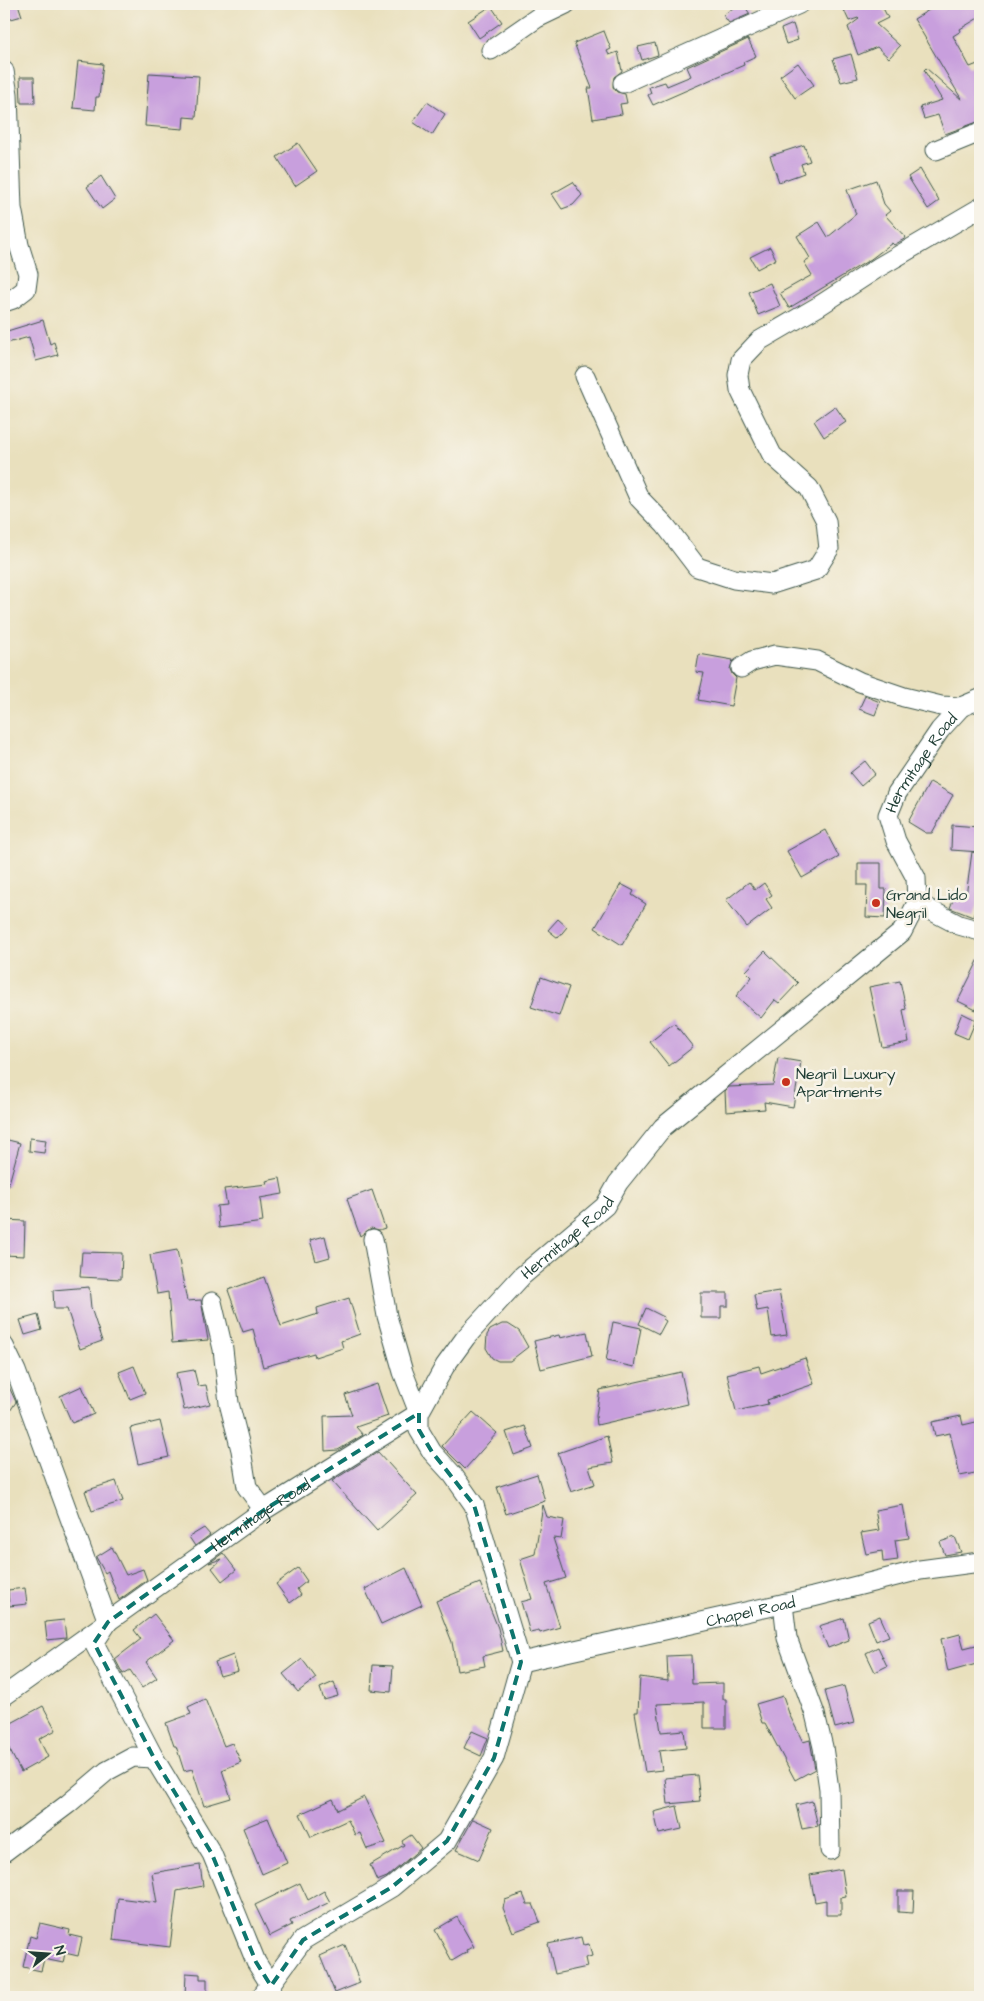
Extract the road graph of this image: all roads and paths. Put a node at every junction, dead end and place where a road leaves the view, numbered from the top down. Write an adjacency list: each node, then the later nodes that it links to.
1 (566, 4): 3 (street)
2 (799, 4): 5 (street)
3 (490, 50)
4 (4, 71): 9 (street)
5 (623, 83)
6 (980, 132): 7 (street)
7 (936, 150)
8 (980, 208): 10 (street)
9 (4, 302)
10 (585, 376)
11 (741, 668): 13 (street)
12 (980, 699): 13 (street, Hermitage Road)
13 (961, 707): 14 (street, Hermitage Road)
14 (917, 903): 15 (street); 19 (street, Hermitage Road)
15 (980, 931)
16 (373, 1239): 19 (street)
17 (212, 1302): 20 (street)
18 (4, 1346): 23 (street)
19 (419, 1412): 20 (street, Hermitage Road); 24 (street)
20 (264, 1510): 23 (street, Hermitage Road)
21 (980, 1562): 22 (street, Chapel Road)
22 (783, 1604): 24 (street, Chapel Road); 27 (street)
23 (108, 1622): 25 (street, Hermitage Road); 26 (street)
24 (521, 1662): 29 (street)
25 (4, 1696)
26 (154, 1758): 28 (street); 29 (street)
27 (830, 1850)
28 (4, 1852)
29 (266, 1992)

